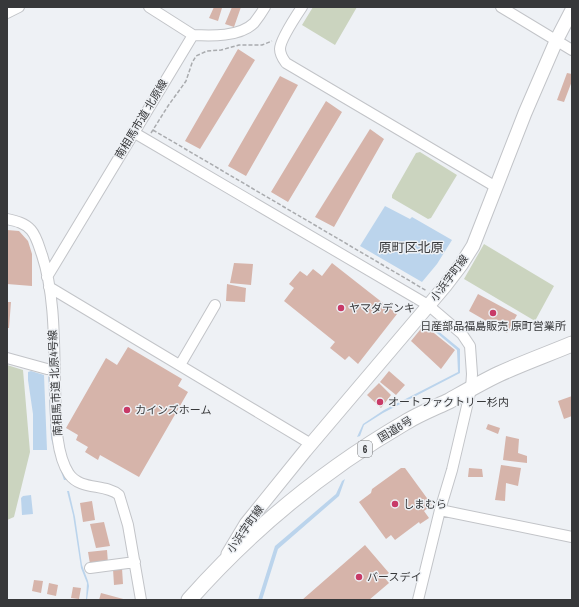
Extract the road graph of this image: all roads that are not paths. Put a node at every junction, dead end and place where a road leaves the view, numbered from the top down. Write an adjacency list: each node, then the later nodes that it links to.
1 (18, 7): 7 (street)
2 (149, 7): 8 (street)
3 (265, 7): 8 (street)
4 (302, 7): 12 (street)
5 (501, 7): 9 (street)
6 (572, 10): 9 (main road, 小浜字町線)
7 (7, 13)
8 (192, 34): 11 (street, 南相馬市道 北原線)
9 (557, 40): 10 (street); 12 (main road, 小浜字町線)
10 (572, 50)
11 (133, 132): 14 (street, 南相馬市道 北原線); 17 (street)
12 (496, 187): 17 (main road, 小浜字町線)
13 (7, 219): 14 (street, 南相馬市道 北原4号線)
14 (47, 277): 15 (street, 南相馬市道 北原4号線)
15 (50, 287): 20 (street); 21 (street, 南相馬市道 北原4号線)
16 (215, 305): 20 (street)
17 (428, 306): 22 (street); 23 (main road, 小浜字町線)
18 (572, 344): 22 (highway, 国道6号 / 6)
19 (7, 358): 21 (street)
20 (180, 365): 23 (street)
21 (55, 369): 26 (street, 南相馬市道 北原4号線)
22 (471, 389): 24 (street); 27 (highway, 国道6号 / 6)
23 (311, 444): 27 (main road, 小浜字町線)
24 (440, 510): 25 (street); 31 (street)
25 (572, 537)
26 (135, 562): 28 (street); 29 (street, 南相馬市道 北原4号線)
27 (221, 565): 30 (highway, 国道6号 / 6)
28 (90, 568)
29 (141, 600)
30 (189, 600)
31 (418, 600)

